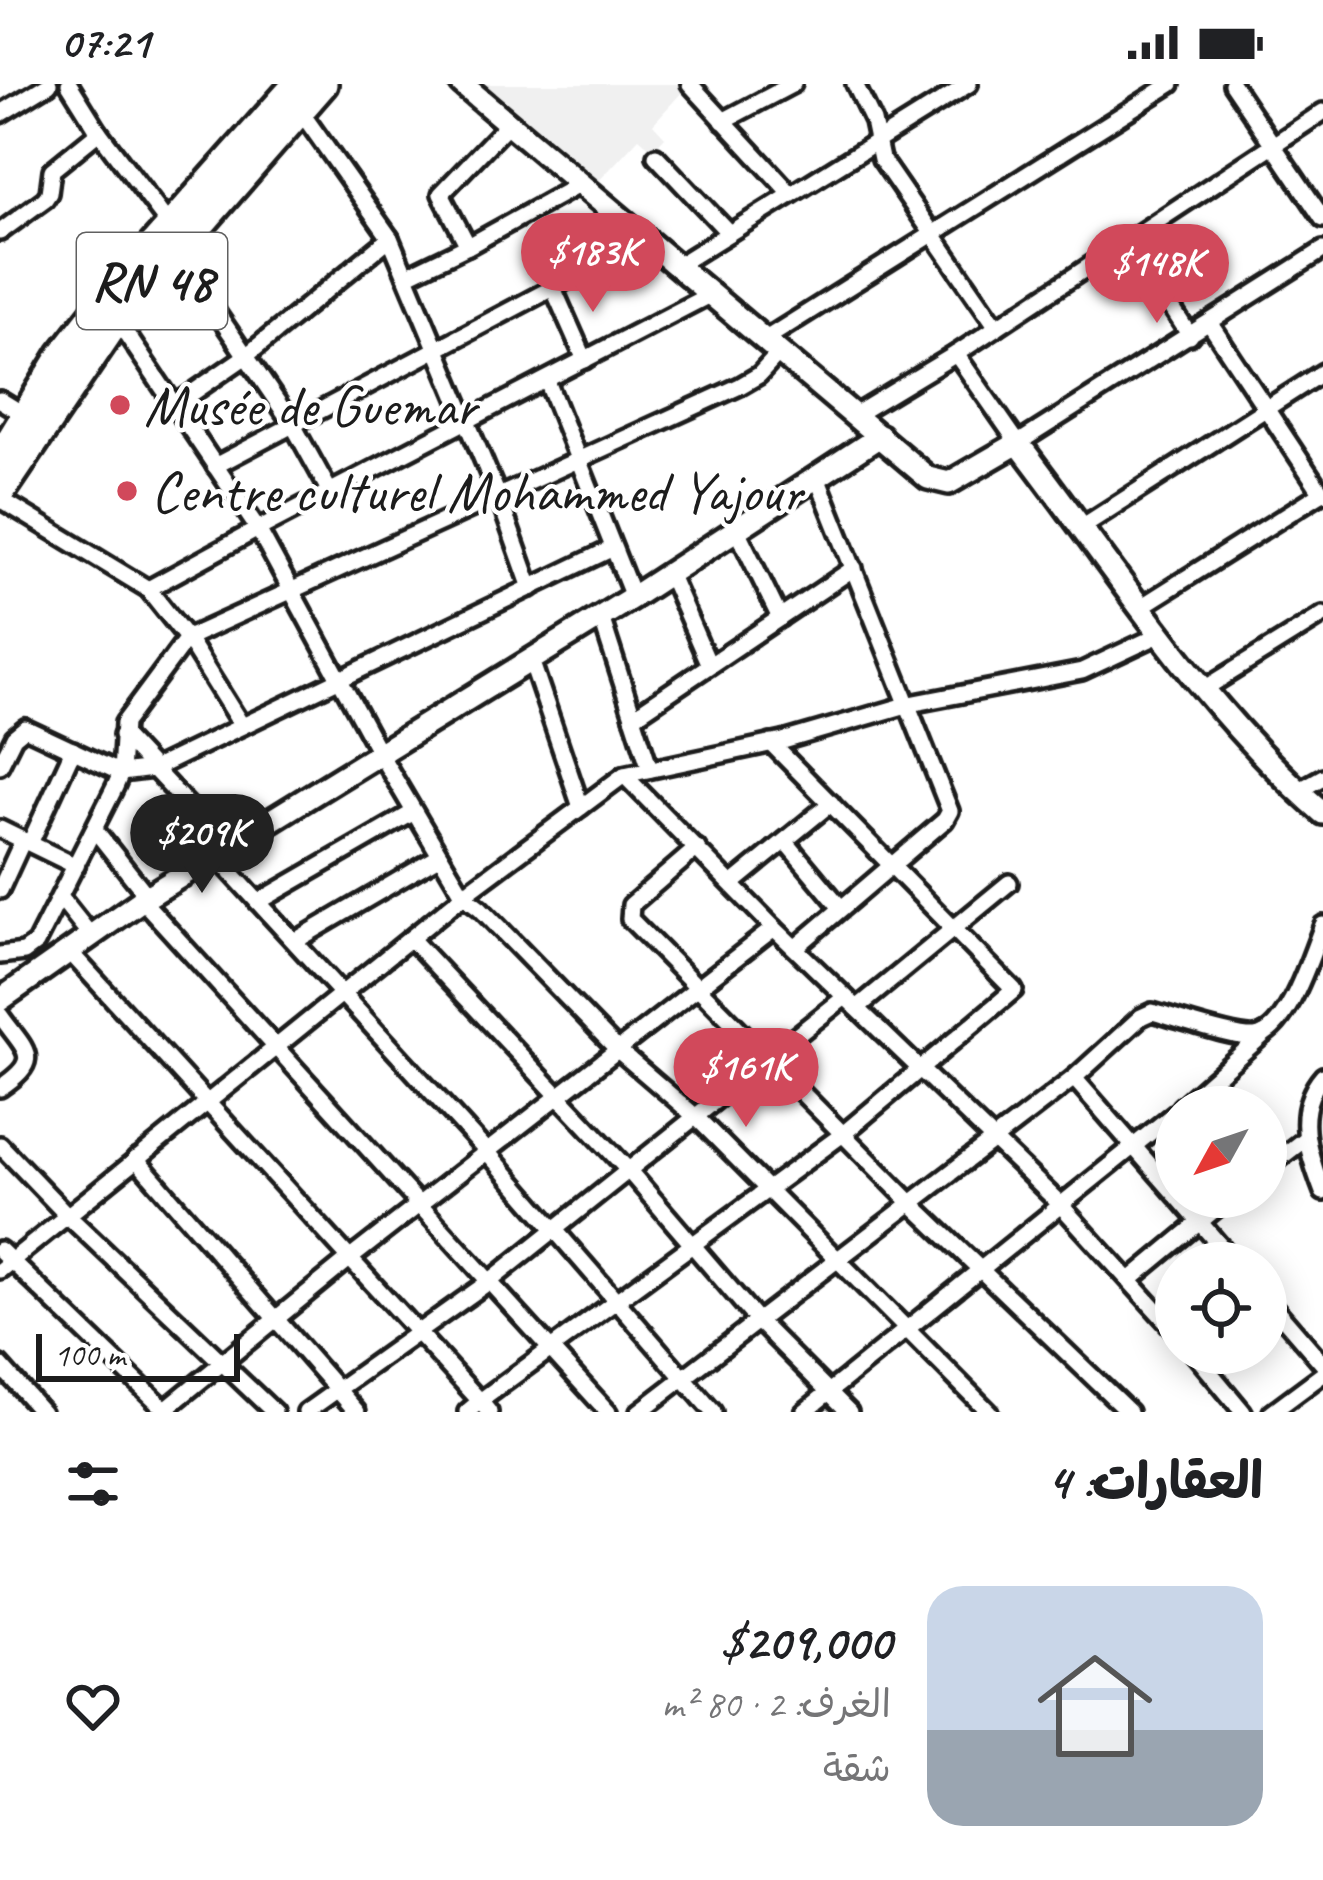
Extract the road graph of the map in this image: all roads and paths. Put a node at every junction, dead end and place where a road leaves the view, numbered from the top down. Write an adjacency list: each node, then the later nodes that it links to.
1 (49, 84): 13 (street)
2 (69, 84): 16 (street)
3 (322, 84): 11 (highway, RN 48)
4 (462, 84): 15 (street)
5 (691, 84): 14 (street)
6 (793, 84): 14 (street)
7 (855, 84): 17 (street)
8 (1172, 84): 25 (street)
9 (1232, 84): 18 (street)
10 (958, 87): 17 (street)
11 (299, 98): 26 (street); 28 (highway, RN 48)
12 (1323, 112): 18 (street)
13 (0, 114)
14 (723, 121): 21 (street)
15 (509, 123): 20 (street); 30 (street)
16 (99, 132): 23 (street); 28 (street)
17 (876, 142): 21 (street); 25 (street)
18 (1273, 145): 22 (street); 29 (street)
19 (656, 156): 24 (street)
20 (582, 183): 27 (street); 30 (street)
21 (790, 194): 24 (street)
22 (1323, 219)
23 (0, 232)
24 (729, 233): 32 (street)
25 (933, 234): 38 (street); 40 (street)
26 (389, 238): 33 (street); 43 (street)
27 (647, 238): 32 (street); 34 (street)
28 (173, 239): 36 (highway, RN 48); 43 (street); 50 (highway, RN 48)
29 (1129, 241): 38 (street); 39 (street)
30 (468, 246): 33 (street)
31 (1323, 250): 37 (street)
32 (679, 265): 35 (street)
33 (406, 276): 41 (street)
34 (554, 290): 41 (street); 44 (street)
35 (711, 294): 40 (street); 44 (street)
36 (117, 320): 48 (street); 62 (highway, RN 48)
37 (1210, 324): 39 (street); 49 (street)
38 (997, 327): 42 (street)
39 (1190, 336): 55 (street)
40 (771, 346): 51 (street); 57 (street)
41 (438, 349): 52 (street); 53 (street)
42 (956, 354): 51 (street); 55 (street)
43 (246, 356): 48 (street); 53 (street)
44 (585, 360): 46 (street)
45 (1323, 372): 49 (street)
46 (548, 381): 52 (street); 57 (street)
47 (0, 400): 50 (street)
48 (175, 406): 58 (street)
49 (1266, 408): 61 (street); 65 (street)
50 (26, 416): 56 (highway, RN 48)
51 (855, 416): 54 (street)
52 (466, 421): 60 (street); 63 (street)
53 (293, 425): 58 (street); 60 (street)
54 (880, 436): 55 (street); 59 (street)
55 (1018, 443): 65 (street)
56 (0, 457)
57 (579, 462): 63 (street); 67 (street)
58 (215, 466): 66 (street)
59 (816, 475): 64 (street); 68 (street)
60 (330, 491): 66 (street)
61 (1323, 492): 74 (street)
62 (0, 496): 71 (street)
63 (499, 498): 70 (street); 72 (street)
64 (736, 528): 69 (street); 76 (street)
65 (1080, 528): 74 (street)
66 (258, 529): 71 (street); 72 (street)
67 (613, 548): 70 (street); 73 (street)
68 (854, 568): 76 (street); 84 (street)
69 (669, 572): 73 (street); 81 (street)
70 (530, 588): 82 (street)
71 (148, 589): 79 (street)
72 (295, 591): 79 (street); 82 (street)
73 (632, 597): 75 (street)
74 (1139, 608): 78 (street)
75 (601, 617): 80 (street); 85 (street)
76 (780, 618): 81 (street)
77 (1321, 620): 83 (street)
78 (1159, 635): 83 (street); 84 (street)
79 (187, 638): 86 (street); 87 (street)
80 (531, 661): 90 (street); 99 (street)
81 (710, 665): 85 (street)
82 (340, 678): 86 (street); 90 (street)
83 (1204, 689): 97 (street)
84 (910, 704): 88 (street); 110 (street)
85 (633, 717): 93 (street)
86 (242, 726): 92 (street)
87 (122, 734): 92 (street); 94 (street)
88 (771, 743): 93 (street); 98 (street)
89 (73, 751): 91 (street); 94 (street); 105 (street)
90 (380, 754): 100 (street); 107 (street)
91 (0, 765)
92 (153, 769): 94 (street); 107 (street)
93 (650, 769): 95 (street)
94 (121, 773): 103 (street)
95 (625, 775): 99 (street); 106 (street)
96 (1323, 777): 97 (street)
97 (1298, 791): 101 (street)
98 (831, 803): 104 (street); 110 (street)
99 (581, 807): 114 (street)
100 (414, 812): 108 (street); 117 (street)
101 (1323, 813)
102 (0, 829): 105 (street)
103 (95, 830): 109 (street); 116 (street)
104 (784, 841): 112 (street); 118 (street)
105 (26, 842): 109 (street); 113 (street)
106 (697, 848): 112 (street); 128 (street)
107 (221, 851): 116 (street); 117 (street)
108 (440, 856): 114 (street); 124 (street)
109 (76, 866): 115 (street)
110 (892, 866): 118 (street); 120 (street)
111 (1009, 883): 120 (street)
112 (732, 884): 121 (street)
113 (0, 890)
114 (464, 896): 123 (street); 135 (street)
115 (60, 897): 122 (street); 127 (street)
116 (142, 900): 122 (street); 134 (street)
117 (258, 902): 124 (street)
118 (842, 908): 125 (street)
119 (1323, 925): 133 (street)
120 (956, 927): 131 (street); 137 (street)
121 (774, 928): 125 (street); 128 (street)
122 (91, 936): 126 (street)
123 (411, 939): 129 (street); 142 (street)
124 (295, 941): 129 (street)
125 (795, 947): 131 (street)
126 (69, 951): 130 (street); 143 (street)
127 (0, 955)
128 (699, 988): 135 (street); 136 (street)
129 (344, 993): 134 (street); 151 (street)
130 (0, 1000)
131 (851, 1002): 136 (street); 137 (street)
132 (0, 1016): 141 (street)
133 (1264, 1034): 139 (street); 140 (street)
134 (276, 1046): 143 (street); 159 (street)
135 (619, 1051): 142 (street); 144 (street)
136 (769, 1058): 144 (street); 146 (street)
137 (921, 1070): 146 (street); 148 (street)
138 (1323, 1076): 147 (street)
139 (1074, 1078): 148 (street); 149 (street)
140 (1205, 1086)
141 (0, 1088)
142 (559, 1099): 151 (street); 154 (street)
143 (207, 1102): 153 (street); 170 (street)
144 (696, 1117): 154 (street); 156 (street)
145 (1155, 1130): 149 (street)
146 (843, 1133): 156 (street); 158 (street)
147 (1306, 1138): 150 (street); 157 (street)
148 (994, 1139): 158 (street); 160 (street)
149 (1135, 1148): 155 (street); 160 (street)
150 (1287, 1153)
151 (489, 1154): 159 (street); 165 (street)
152 (4, 1156): 161 (street)
153 (136, 1159): 161 (street); 176 (street)
154 (629, 1171): 165 (street); 167 (street)
155 (1155, 1171)
156 (769, 1190): 167 (street); 168 (street)
157 (1323, 1192)
158 (910, 1202): 168 (street); 171 (street)
159 (422, 1206): 170 (street); 173 (street)
160 (1062, 1206): 171 (street); 172 (street)
161 (68, 1216): 169 (street); 182 (street)
162 (1196, 1218): 164 (street)
163 (1203, 1218): 164 (street)
164 (1199, 1221): 166 (street); 172 (street)
165 (556, 1230): 173 (street); 174 (street)
166 (1217, 1242)
167 (694, 1246): 174 (street); 177 (street)
168 (837, 1257): 177 (street); 179 (street)
169 (4, 1260): 191 (street)
170 (348, 1260): 176 (street); 180 (street)
171 (982, 1271): 179 (street); 202 (street)
172 (1132, 1279): 175 (street)
173 (490, 1280): 180 (street); 181 (street)
174 (618, 1303): 181 (street); 187 (street)
175 (1155, 1307)
176 (277, 1318): 182 (street); 188 (street)
177 (757, 1320): 187 (street); 189 (street)
178 (1287, 1322): 183 (street)
179 (908, 1330): 189 (street); 201 (street)
180 (417, 1334): 188 (street); 190 (street)
181 (552, 1350): 190 (street); 196 (street)
182 (224, 1364): 191 (street); 193 (street)
183 (1323, 1364)
184 (0, 1365): 192 (street)
185 (1211, 1374): 203 (street)
186 (1323, 1374): 204 (street)
187 (683, 1378): 197 (street); 198 (street)
188 (337, 1388): 194 (street); 195 (street)
189 (830, 1391): 199 (street); 200 (street)
190 (479, 1408)
191 (165, 1411)
192 (42, 1412)
193 (274, 1412)
194 (306, 1412)
195 (357, 1412)
196 (608, 1412)
197 (639, 1412)
198 (712, 1412)
199 (804, 1412)
200 (849, 1412)
201 (989, 1412)
202 (1129, 1412)
203 (1243, 1412)
204 (1272, 1412)

